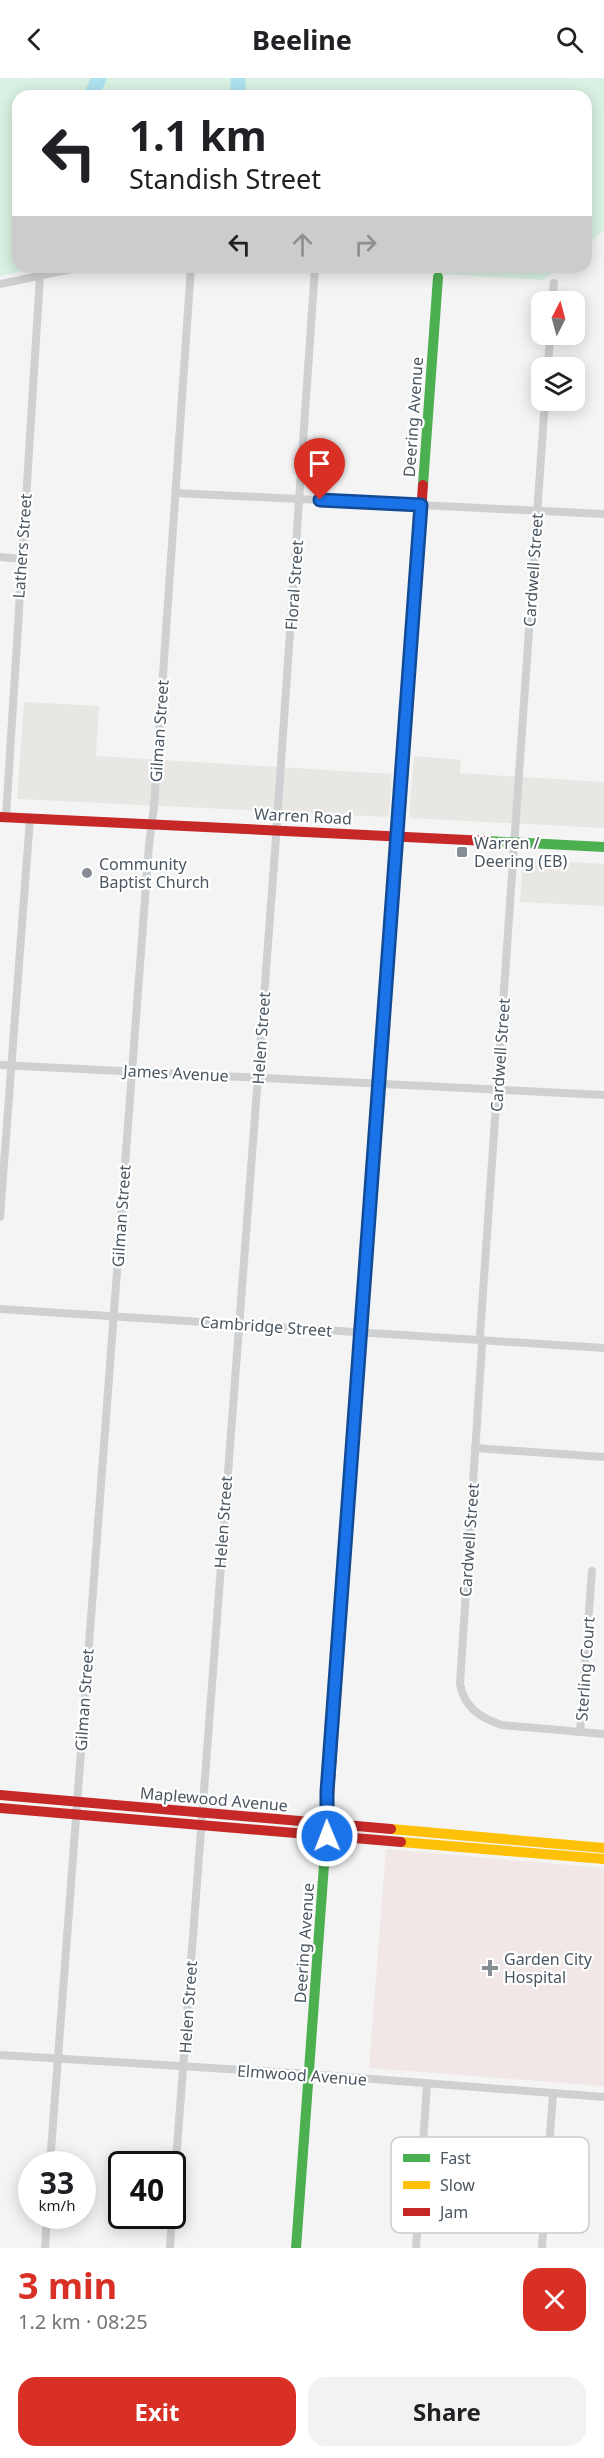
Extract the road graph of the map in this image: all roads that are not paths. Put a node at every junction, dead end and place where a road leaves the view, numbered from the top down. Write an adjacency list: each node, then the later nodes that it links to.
1 (54, 273): 4 (street)
2 (191, 273): 10 (street, Gilman Street)
3 (315, 273): 11 (street, Floral Street)
4 (40, 276): 7 (street); 16 (street, Lathers Street)
5 (438, 277): 12 (street, Deering Avenue)
6 (554, 283): 8 (street)
7 (0, 284)
8 (553, 291)
9 (544, 411): 13 (street, Cardwell Street)
10 (176, 493): 11 (street); 19 (street, Gilman Street)
11 (300, 499): 12 (street); 20 (street, Floral Street)
12 (421, 505): 13 (street); 21 (street, Deering Avenue)
13 (538, 511): 14 (street); 22 (street, Cardwell Street)
14 (604, 514)
15 (0, 557): 16 (street)
16 (22, 559): 17 (street, Lathers Street)
17 (3, 817): 18 (street, Warren Road)
18 (30, 818): 19 (street, Warren Road); 25 (street)
19 (151, 824): 20 (street, Warren Road); 26 (street, Gilman Street)
20 (277, 830): 21 (street, Warren Road); 27 (street, Helen Street)
21 (398, 836): 22 (street, Warren Road); 28 (street, Deering Avenue)
22 (513, 842): 23 (street, Warren Road); 29 (street, Cardwell Street)
23 (604, 847)
24 (0, 1065): 25 (street, James Avenue)
25 (12, 1065): 26 (street, James Avenue); 31 (street)
26 (132, 1071): 27 (street, James Avenue); 33 (street, Gilman Street)
27 (258, 1077): 28 (street, James Avenue); 34 (street, Helen Street)
28 (380, 1083): 29 (street, James Avenue); 35 (street, Deering Avenue)
29 (498, 1089): 30 (street, James Avenue); 36 (street, Cardwell Street)
30 (604, 1095)
31 (0, 1217)
32 (0, 1309): 33 (street, Cambridge Street)
33 (113, 1316): 34 (street, Cambridge Street); 44 (street, Gilman Street)
34 (238, 1324): 35 (street, Cambridge Street); 46 (street, Helen Street)
35 (362, 1332): 36 (street, Cambridge Street); 48 (street, Deering Avenue)
36 (481, 1340): 37 (street, Cambridge Street); 38 (street, Cardwell Street)
37 (604, 1348)
38 (475, 1449): 39 (street); 41 (street, Cardwell Street)
39 (604, 1457)
40 (592, 1570): 41 (street, Sterling Court)
41 (580, 1732): 42 (street)
42 (604, 1734)
43 (0, 1796): 44 (street, Maplewood Avenue)
44 (76, 1802): 46 (street, Maplewood Avenue); 47 (street, Gilman Street)
45 (0, 1808): 47 (street, Maplewood Avenue)
46 (201, 1813): 48 (street, Maplewood Avenue); 49 (street, Helen Street)
47 (75, 1814): 49 (street, Maplewood Avenue); 56 (street, Gilman Street)
48 (326, 1824): 50 (street, Deering Avenue); 51 (street, Maplewood Avenue)
49 (200, 1825): 50 (street, Maplewood Avenue); 57 (street, Helen Street)
50 (327, 1836): 51 (street, Maplewood Avenue); 58 (street, Deering Avenue)
51 (443, 1839): 53 (street, Maplewood Avenue)
52 (604, 1848): 53 (street, Maplewood Avenue)
53 (569, 1850): 54 (street, Maplewood Avenue)
54 (604, 1859)
55 (0, 2055): 56 (street, Elmwood Avenue)
56 (57, 2059): 57 (street, Elmwood Avenue); 64 (street, Gilman Street)
57 (183, 2067): 58 (street, Elmwood Avenue); 65 (street, Helen Street)
58 (309, 2074): 59 (street, Elmwood Avenue); 72 (street, Deering Avenue)
59 (427, 2084): 60 (street, Elmwood Avenue); 62 (street)
60 (553, 2093): 61 (street, Elmwood Avenue); 63 (street)
61 (604, 2097)
62 (423, 2137)
63 (550, 2137)
64 (51, 2151)
65 (177, 2151)
66 (46, 2229): 70 (street)
67 (171, 2229): 71 (street, Helen Street)
68 (417, 2233): 73 (street)
69 (543, 2233): 74 (street)
70 (45, 2248)
71 (170, 2248)
72 (296, 2248)
73 (416, 2248)
74 (542, 2248)

